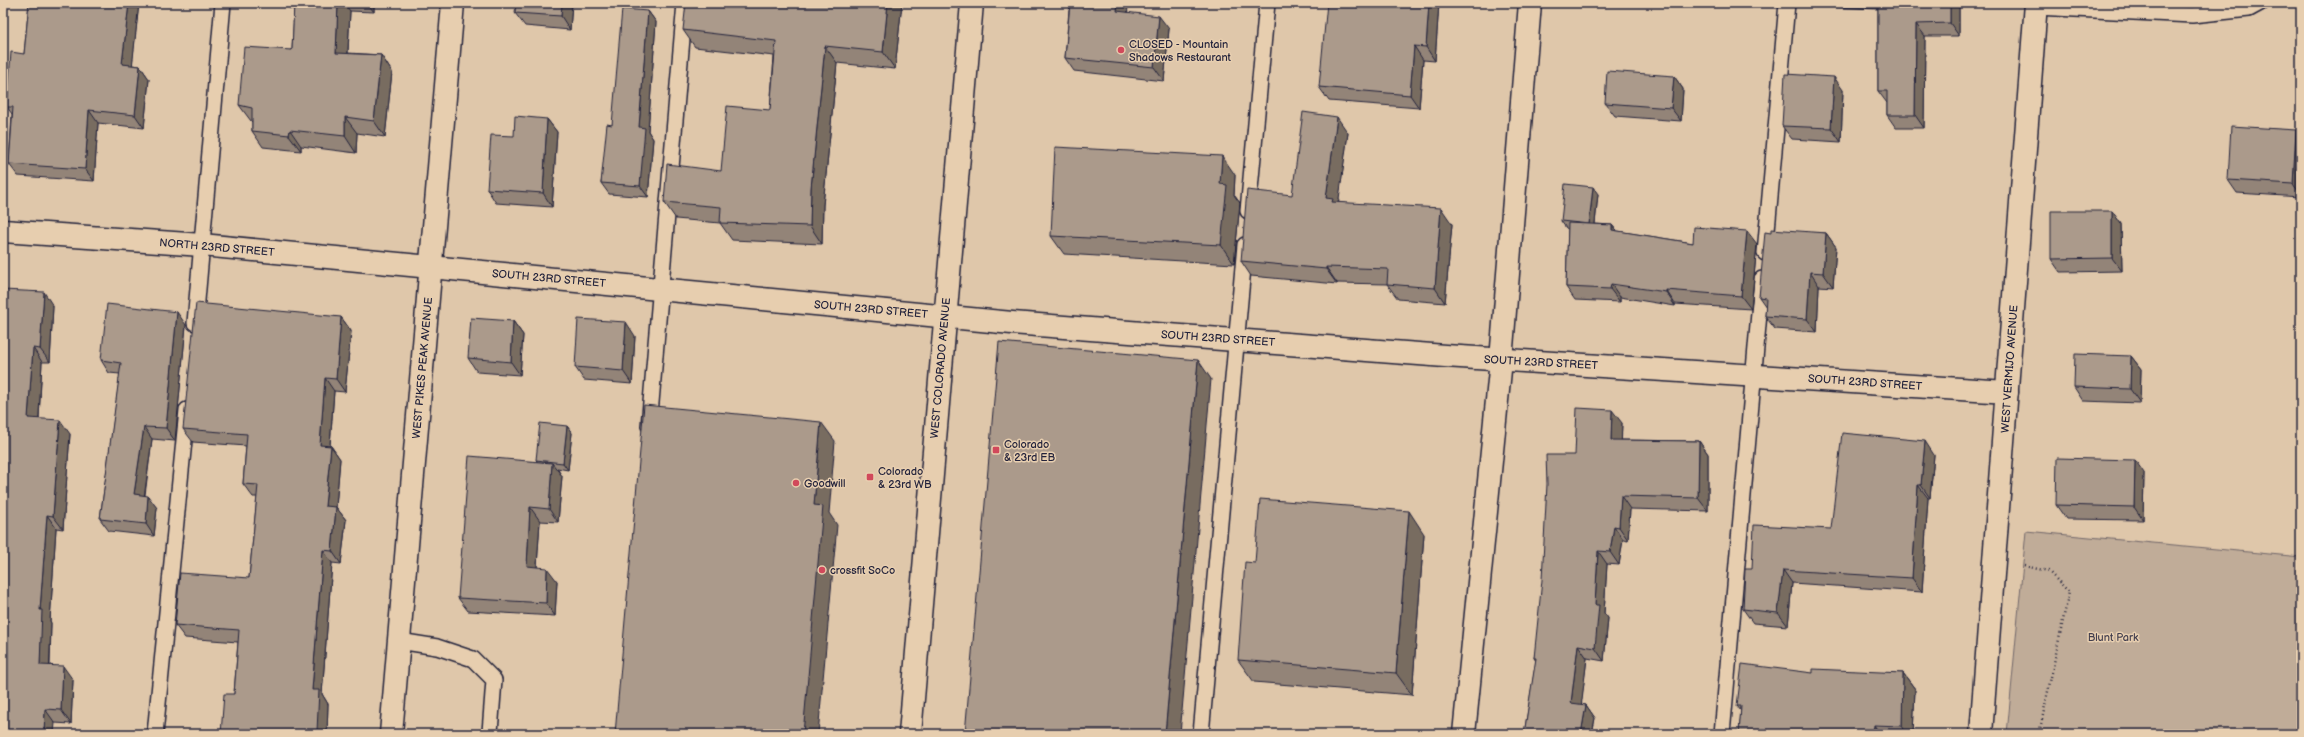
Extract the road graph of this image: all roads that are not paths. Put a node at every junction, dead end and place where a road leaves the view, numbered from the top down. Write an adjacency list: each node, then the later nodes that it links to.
1 (223, 3): 11 (lane)
2 (453, 3): 12 (street, WEST PIKES PEAK AVENUE)
3 (685, 3): 13 (lane)
4 (972, 3): 14 (street, WEST COLORADO AVENUE)
5 (1267, 3): 15 (lane)
6 (1530, 3): 17 (street)
7 (1787, 3): 18 (lane)
8 (2260, 3): 9 (lane)
9 (2036, 5): 19 (street, WEST VERMIJO AVENUE)
10 (3, 230): 11 (street, NORTH 23RD STREET)
11 (202, 245): 12 (street, NORTH 23RD STREET); 16 (lane)
12 (430, 267): 13 (street, SOUTH 23RD STREET); 22 (street, WEST PIKES PEAK AVENUE)
13 (660, 289): 14 (street, SOUTH 23RD STREET); 21 (lane)
14 (944, 316): 15 (street, SOUTH 23RD STREET); 26 (street, WEST COLORADO AVENUE)
15 (1236, 339): 17 (street, SOUTH 23RD STREET); 27 (lane)
16 (194, 340)
17 (1501, 360): 18 (street, SOUTH 23RD STREET); 28 (street)
18 (1754, 374): 19 (street, SOUTH 23RD STREET); 29 (lane)
19 (2007, 392): 30 (street, WEST VERMIJO AVENUE)
20 (188, 395): 24 (lane)
21 (648, 443)
22 (398, 642): 23 (lane); 25 (street, WEST PIKES PEAK AVENUE)
23 (490, 732)
24 (155, 734)
25 (391, 734)
26 (910, 734)
27 (1201, 734)
28 (1464, 734)
29 (1722, 734)
30 (1981, 734)

